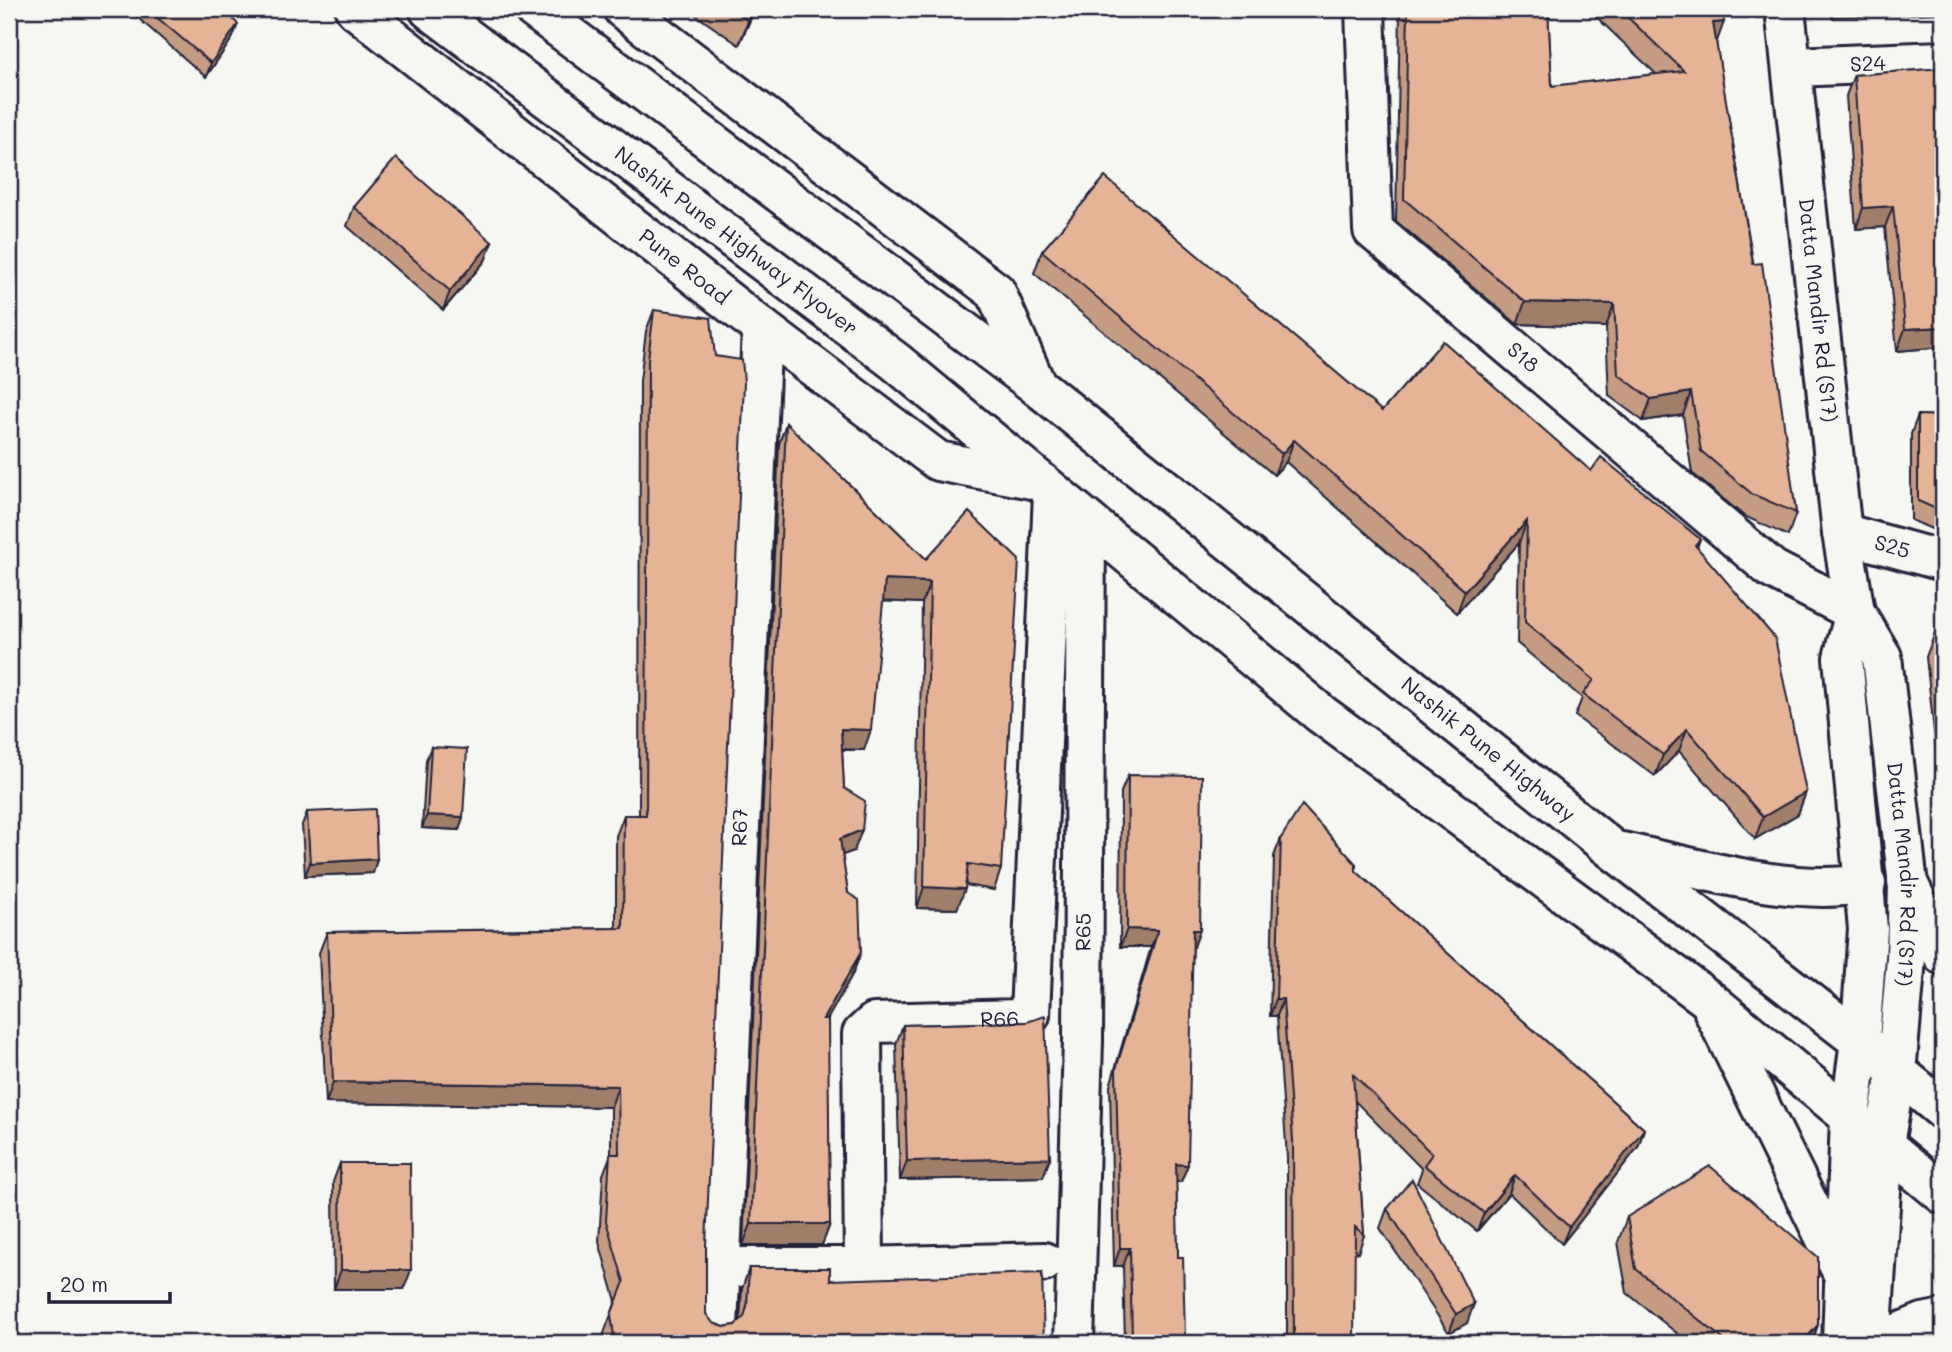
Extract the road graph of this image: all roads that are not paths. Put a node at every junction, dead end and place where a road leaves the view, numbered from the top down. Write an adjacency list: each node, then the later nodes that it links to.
1 (355, 9): 9 (main road, Pune Road)
2 (429, 9): 11 (main road, Nashik Pune Highway Flyover)
3 (534, 9): 10 (main road)
4 (623, 9): 10 (main road)
5 (1365, 9): 15 (main road, S18)
6 (1785, 9): 8 (main road, Datta Mandir Rd (S17))
7 (1943, 61): 8 (main road, S24)
8 (1793, 67): 13 (main road, Datta Mandir Rd (S17))
9 (762, 328): 11 (main road, Pune Road); 30 (main road, R67)
10 (1036, 385): 16 (main road, Nashik Pune Highway)
11 (1045, 486): 12 (main road); 21 (main road, R66)
12 (1086, 520): 20 (main road); 22 (main road, R65)
13 (1842, 533): 14 (main road, S25); 15 (main road, Datta Mandir Rd (S17))
14 (1943, 561)
15 (1855, 612): 17 (main road, Datta Mandir Rd (S17)); 18 (main road, Datta Mandir Rd (S17))
16 (1613, 850): 18 (main road); 23 (main road, Nashik Pune Highway)
17 (1907, 881): 19 (main road); 24 (main road, Datta Mandir Rd (S17))
18 (1866, 883): 23 (main road, Datta Mandir Rd (S17))
19 (1943, 955)
20 (1709, 1000): 26 (main road); 32 (main road)
21 (1030, 1015): 22 (main road); 31 (main road, R66)
22 (1081, 1016): 35 (main road, R65)
23 (1860, 1041): 24 (main road, Nashik Pune Highway); 26 (main road, Datta Mandir Rd (S17))
24 (1896, 1073): 25 (main road, Nashik Pune Highway); 27 (main road, Datta Mandir Rd (S17))
25 (1943, 1110)
26 (1850, 1116): 27 (main road); 32 (main road, Datta Mandir Rd (S17))
27 (1884, 1145): 28 (main road); 37 (main road, Datta Mandir Rd (S17))
28 (1943, 1194)
29 (1044, 1262): 31 (main road)
30 (720, 1267): 31 (main road); 34 (main road, R67)
31 (864, 1267)
32 (1846, 1280): 36 (main road, Datta Mandir Rd (S17))
33 (1943, 1320): 37 (main road)
34 (718, 1326)
35 (1074, 1343)
36 (1842, 1343)
37 (1873, 1343)

